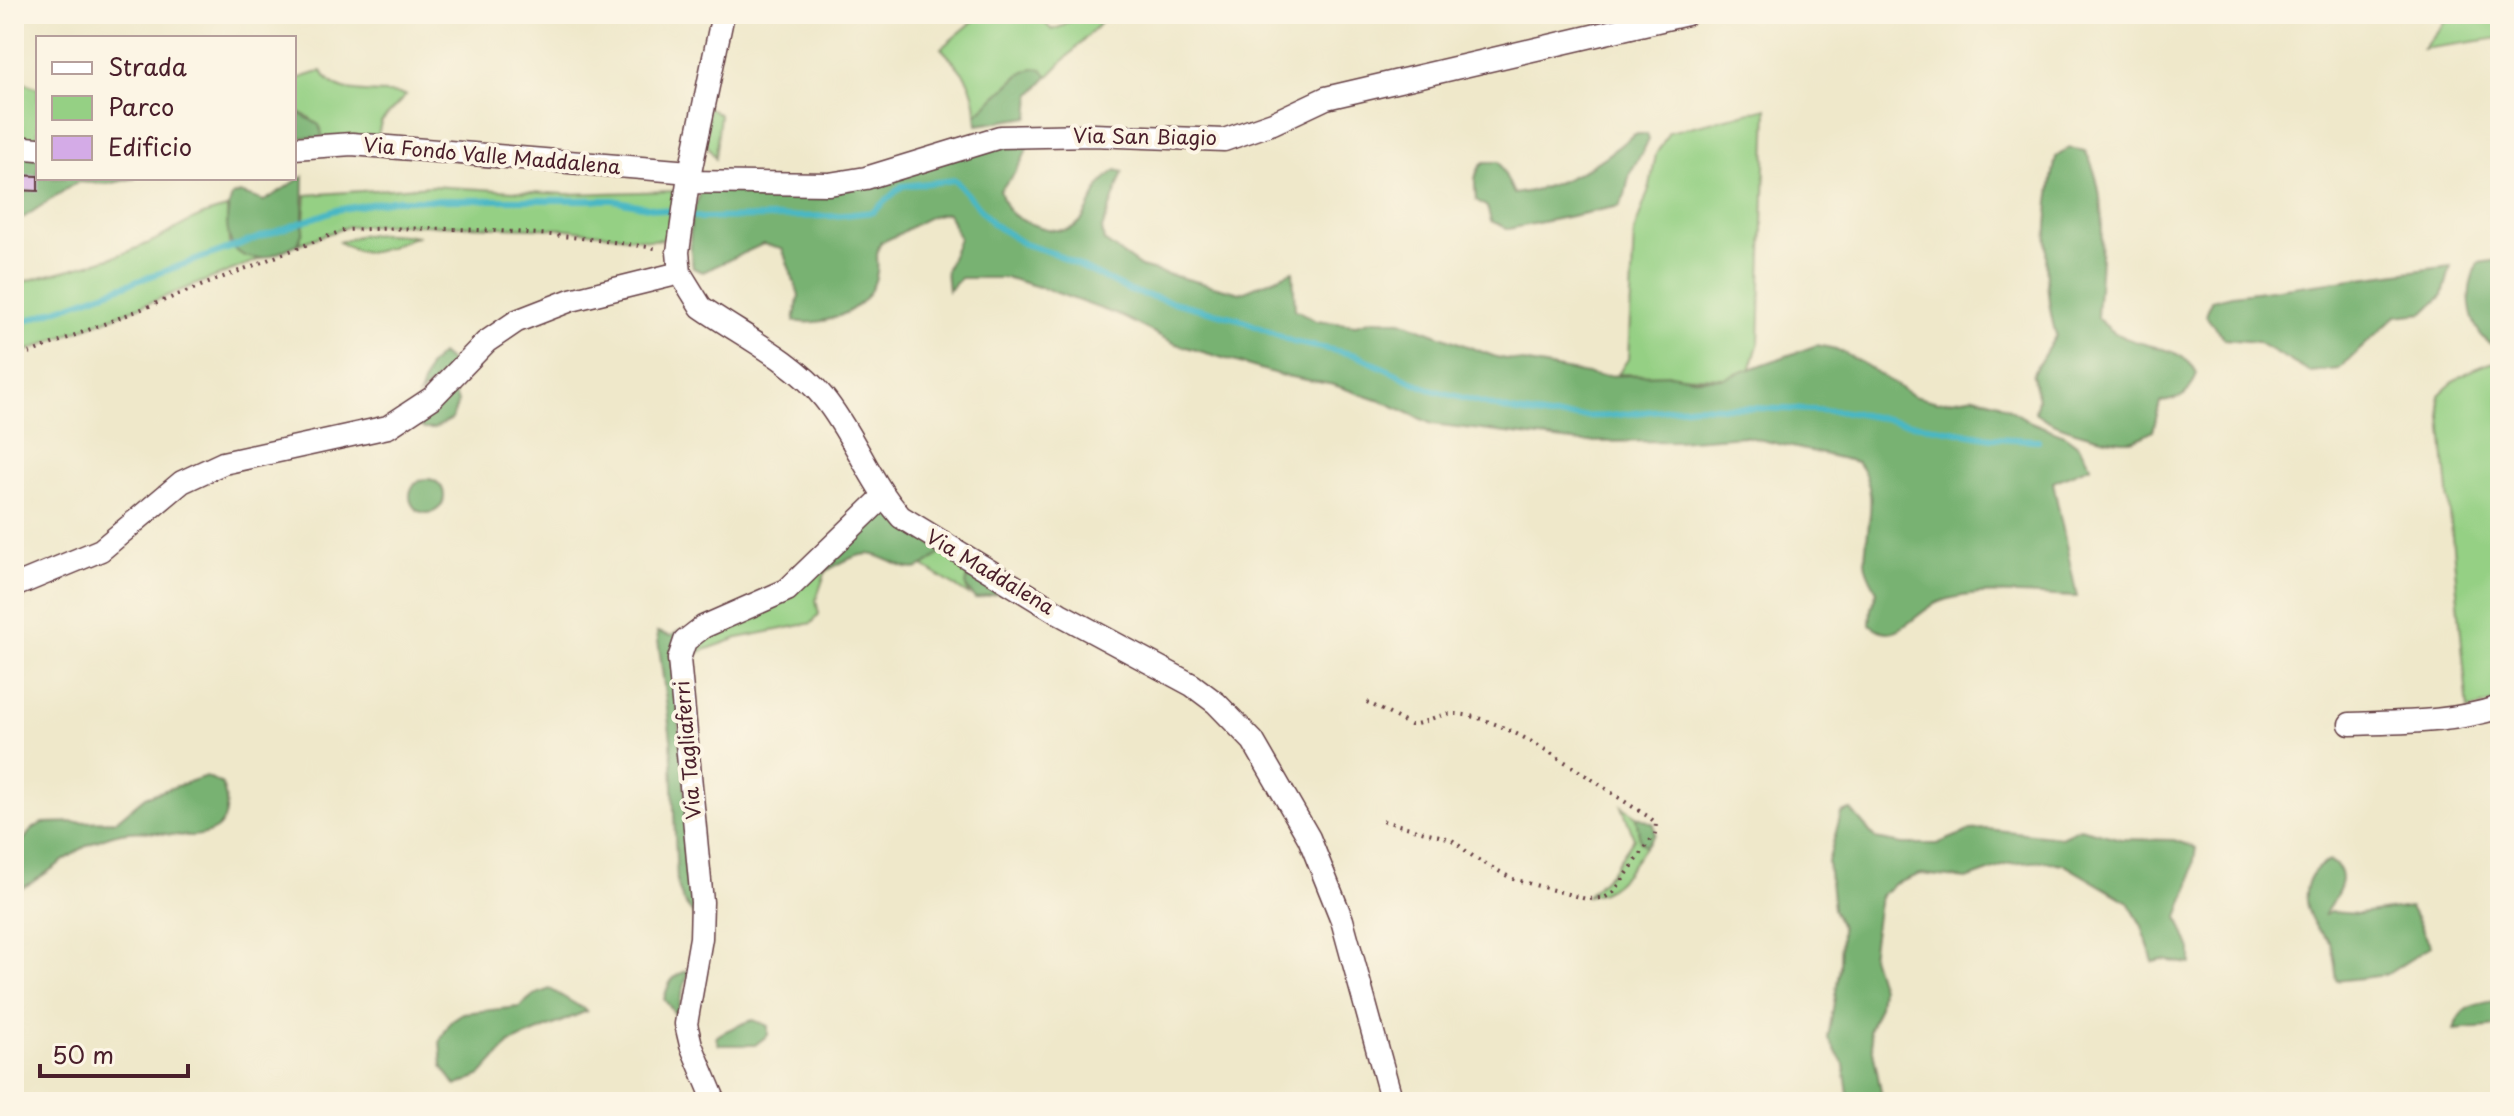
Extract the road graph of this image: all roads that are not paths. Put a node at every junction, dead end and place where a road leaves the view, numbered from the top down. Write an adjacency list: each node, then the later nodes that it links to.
1 (723, 14): 6 (street)
2 (1687, 14): 6 (street, Via San Biagio)
3 (14, 147): 5 (street)
4 (296, 148): 6 (street, Via Fondo Valle Maddalena)
5 (36, 149)
6 (688, 181): 7 (street)
7 (680, 253): 8 (street, Via Maddalena); 9 (street)
8 (883, 497): 12 (street, Via Tagliaferri); 13 (street, Via Maddalena)
9 (14, 586)
10 (2500, 707): 11 (street)
11 (2350, 724)
12 (715, 1102)
13 (1392, 1102)

